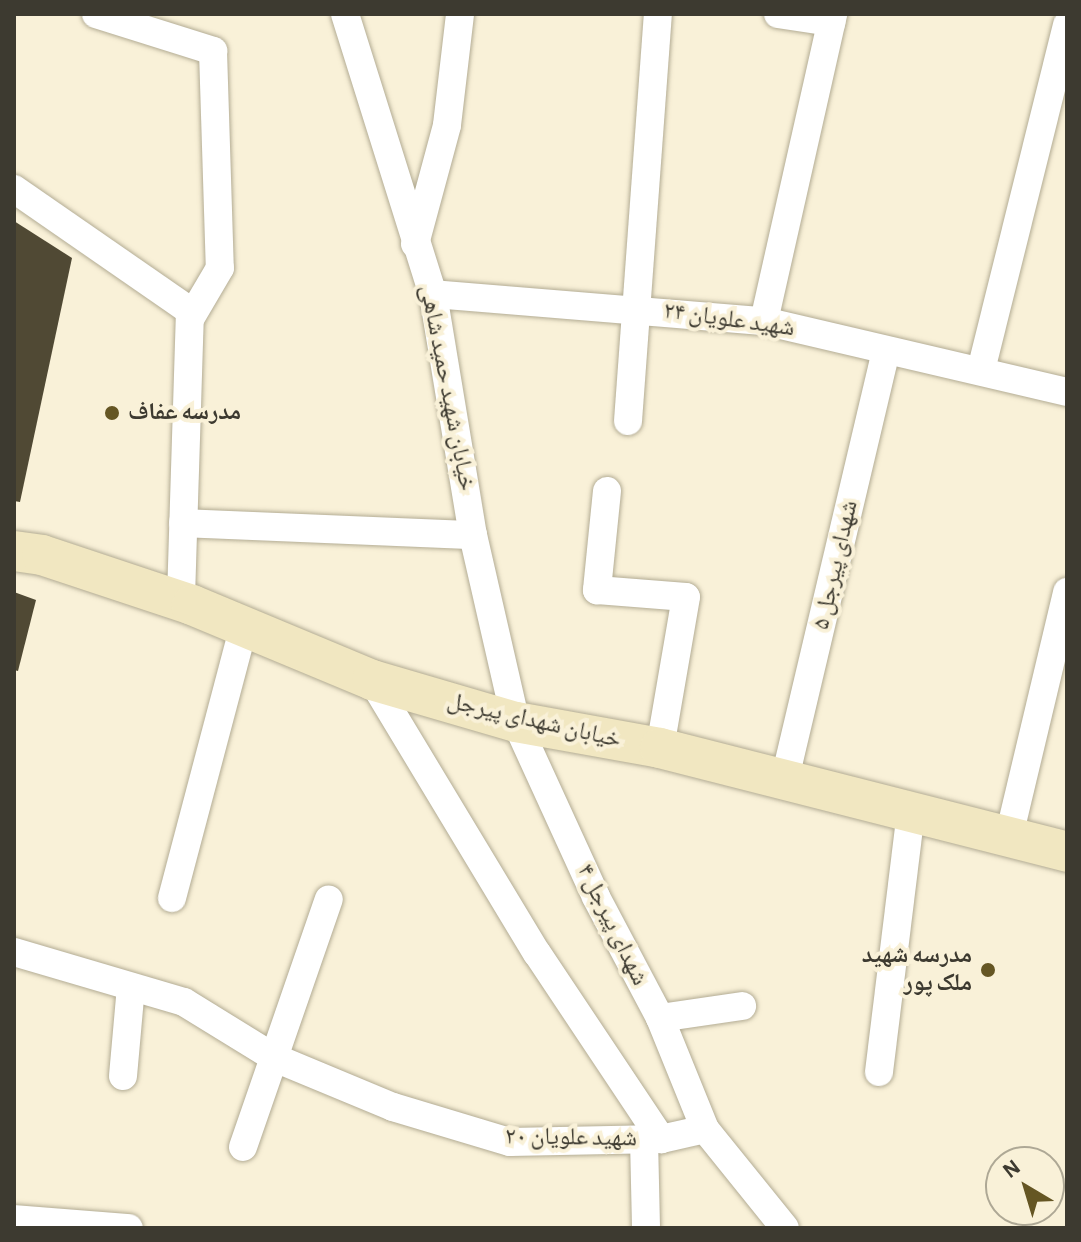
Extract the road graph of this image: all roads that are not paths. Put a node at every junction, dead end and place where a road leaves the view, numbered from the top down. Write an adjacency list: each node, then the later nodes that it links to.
1 (96, 14): 7 (street)
2 (345, 14): 10 (street, خیابان شهید حمید شاهی)
3 (460, 14): 10 (street)
4 (658, 14): 12 (street)
5 (778, 14): 6 (street)
6 (832, 18): 14 (street)
7 (160, 24): 13 (street)
8 (1067, 25): 16 (street)
9 (14, 189): 13 (street)
10 (415, 244): 11 (street, خیابان شهید حمید شاهی)
11 (433, 294): 12 (street, شهید علویان ۲۴); 21 (street, خیابان شهید حمید شاهی)
12 (638, 308): 14 (street, شهید علویان ۲۴); 18 (street)
13 (190, 315): 20 (street)
14 (764, 321): 15 (street, شهید علویان ۲۴)
15 (886, 352): 16 (street, شهید علویان ۲۴); 29 (street, شهدای پیرجل ۵)
16 (981, 370): 17 (street, شهید علویان ۲۴)
17 (1067, 392)
18 (628, 421)
19 (607, 491): 28 (street)
20 (183, 523): 21 (street); 24 (street)
21 (473, 535): 27 (street, خیابان شهید حمید شاهی)
22 (14, 551): 24 (main road, خیابان شهدای پیرجل)
23 (1067, 592): 31 (street)
24 (181, 601): 25 (main road, خیابان شهدای پیرجل)
25 (244, 625): 26 (main road, خیابان شهدای پیرجل); 33 (street)
26 (372, 680): 27 (main road, خیابان شهدای پیرجل); 43 (street)
27 (516, 722): 28 (main road, خیابان شهدای پیرجل); 38 (street, شهدای پیرجل ۴)
28 (660, 748): 29 (main road, خیابان شهدای پیرجل)
29 (785, 778): 30 (main road, خیابان شهدای پیرجل)
30 (911, 812): 31 (main road, خیابان شهدای پیرجل); 40 (street)
31 (1009, 836): 32 (main road, خیابان شهدای پیرجل)
32 (1067, 852)
33 (172, 898)
34 (329, 899): 39 (street)
35 (14, 952): 36 (street, شهید علویان ۲۰)
36 (131, 987): 39 (street, شهید علویان ۲۰); 41 (street)
37 (742, 1006): 38 (street)
38 (660, 1018): 42 (street, شهدای پیرجل ۴)
39 (275, 1058): 43 (street, شهید علویان ۲۰); 44 (street)
40 (879, 1072)
41 (123, 1076)
42 (705, 1129): 43 (street, شهید علویان ۲۰); 48 (street)
43 (652, 1139): 47 (street)
44 (243, 1147)
45 (14, 1219): 46 (street)
46 (129, 1228)
47 (646, 1228)
48 (785, 1228)

